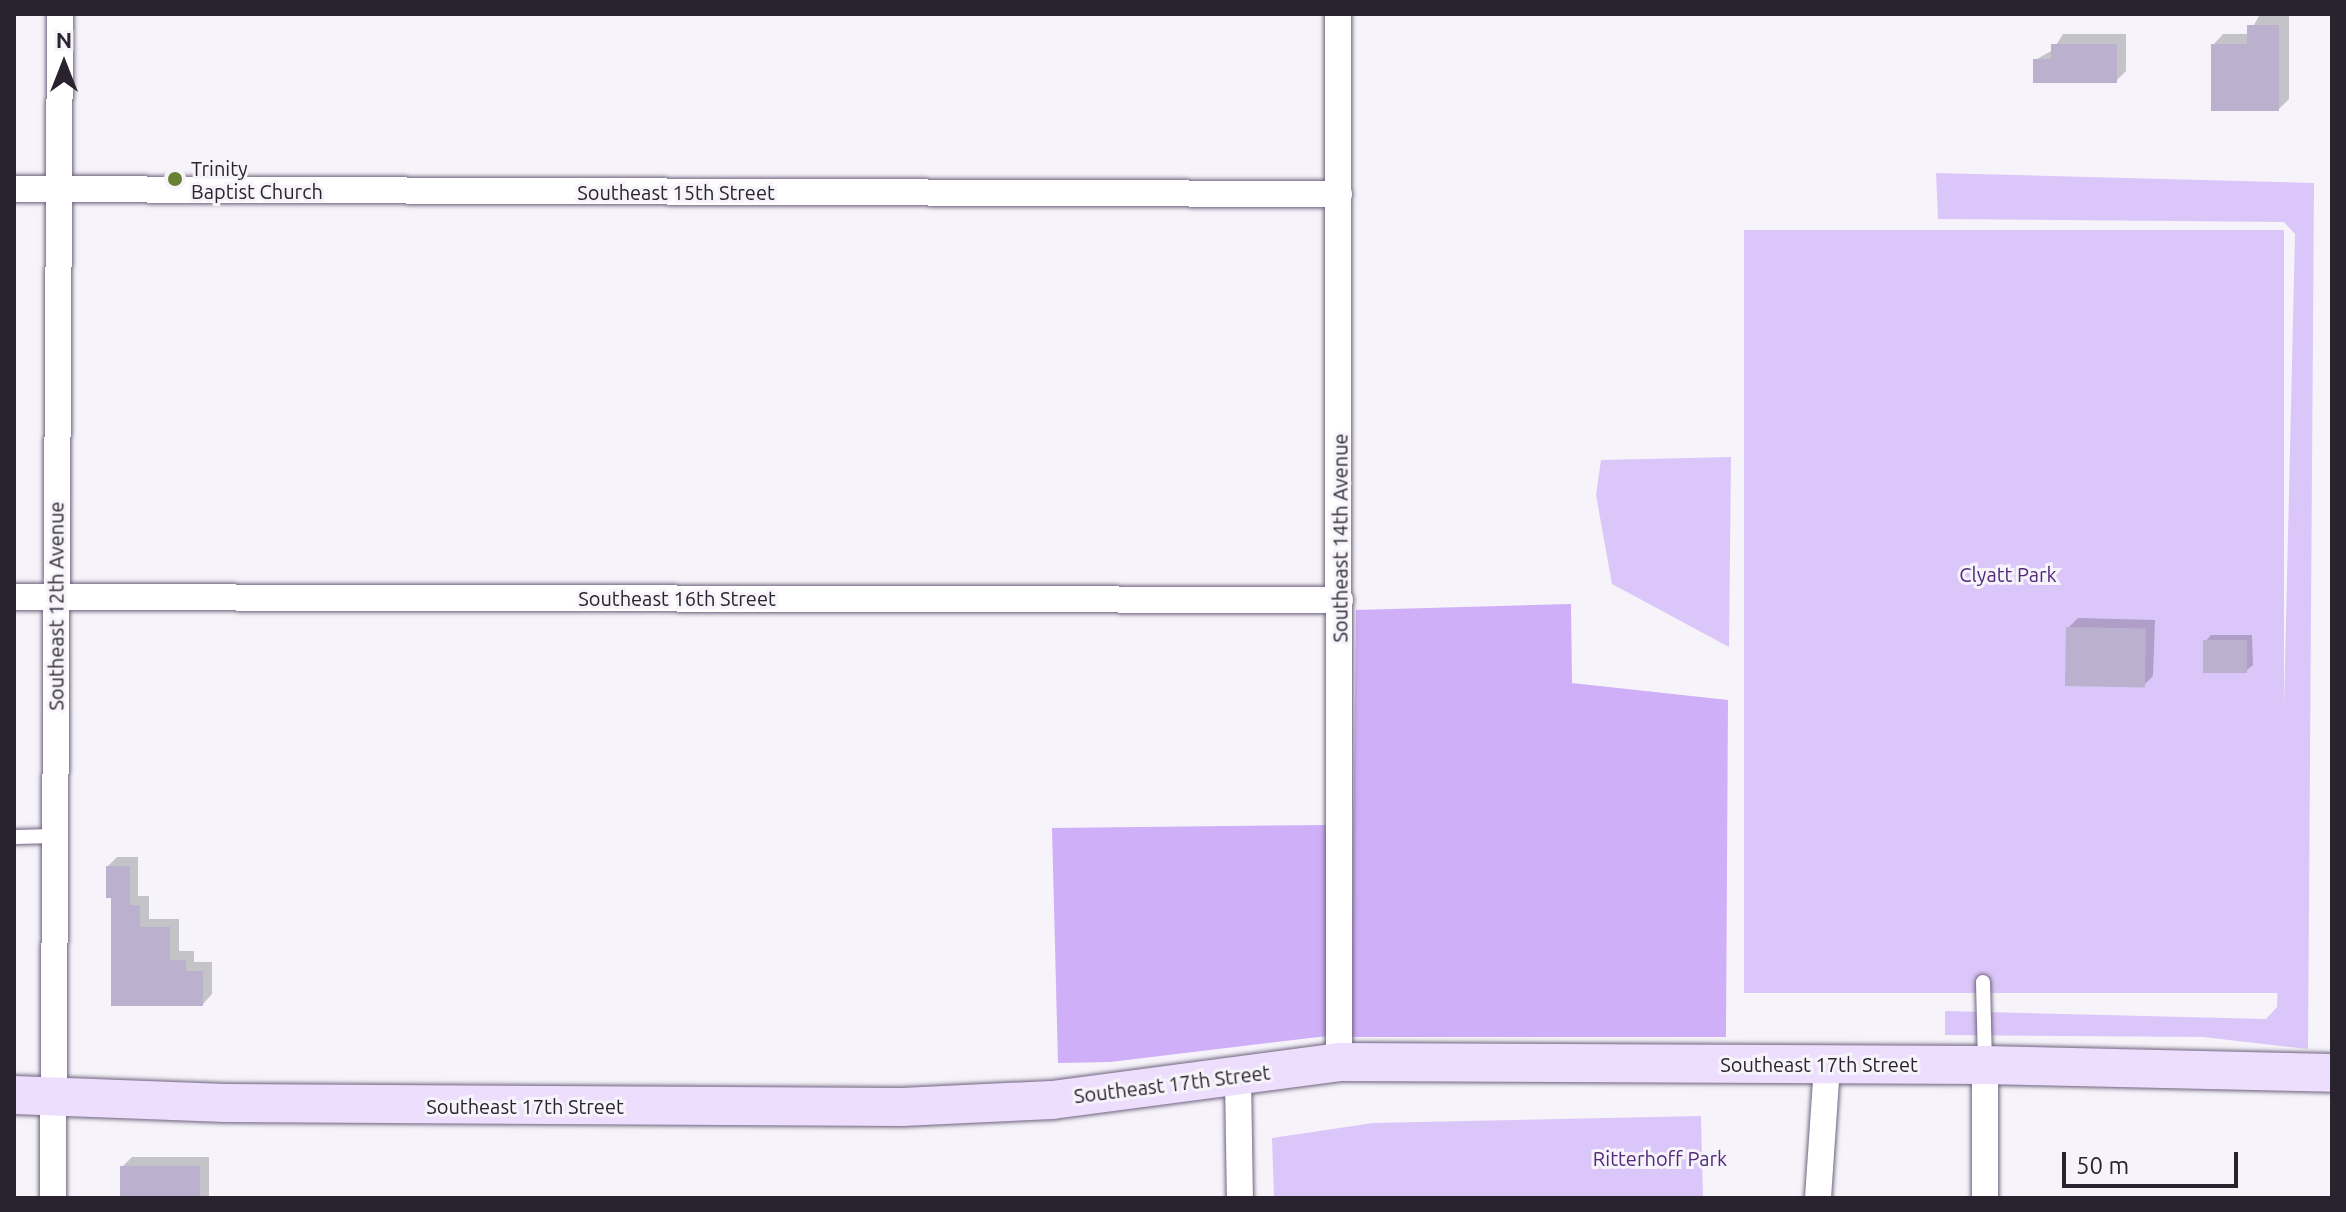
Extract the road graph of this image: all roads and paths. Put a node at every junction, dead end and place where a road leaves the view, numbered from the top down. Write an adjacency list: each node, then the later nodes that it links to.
1 (60, 14): 4 (street, Southeast 12th Avenue)
2 (1338, 14): 5 (street, Southeast 14th Avenue)
3 (14, 189): 4 (street, Southeast 15th Street)
4 (57, 189): 5 (street, Southeast 15th Street); 7 (street, Southeast 12th Avenue)
5 (1339, 194): 8 (street, Southeast 14th Avenue)
6 (14, 597): 7 (street, Southeast 16th Street)
7 (56, 597): 8 (street, Southeast 16th Street); 9 (street, Southeast 12th Avenue)
8 (1340, 600): 12 (street, Southeast 14th Avenue)
9 (55, 836): 10 (lane); 18 (street, Southeast 12th Avenue)
10 (14, 837)
11 (1983, 982): 14 (lane)
12 (1339, 1062): 13 (main road, Southeast 17th Street); 16 (main road, Southeast 17th Street)
13 (1827, 1065): 14 (main road, Southeast 17th Street); 21 (street)
14 (1985, 1065): 15 (main road, Southeast 17th Street); 22 (street)
15 (2331, 1073)
16 (1238, 1077): 18 (main road, Southeast 17th Street); 20 (street)
17 (14, 1095): 18 (main road, Southeast 17th Street)
18 (54, 1098): 19 (street, Southeast 12th Avenue)
19 (53, 1198)
20 (1240, 1198)
21 (1818, 1198)
22 (1985, 1198)

